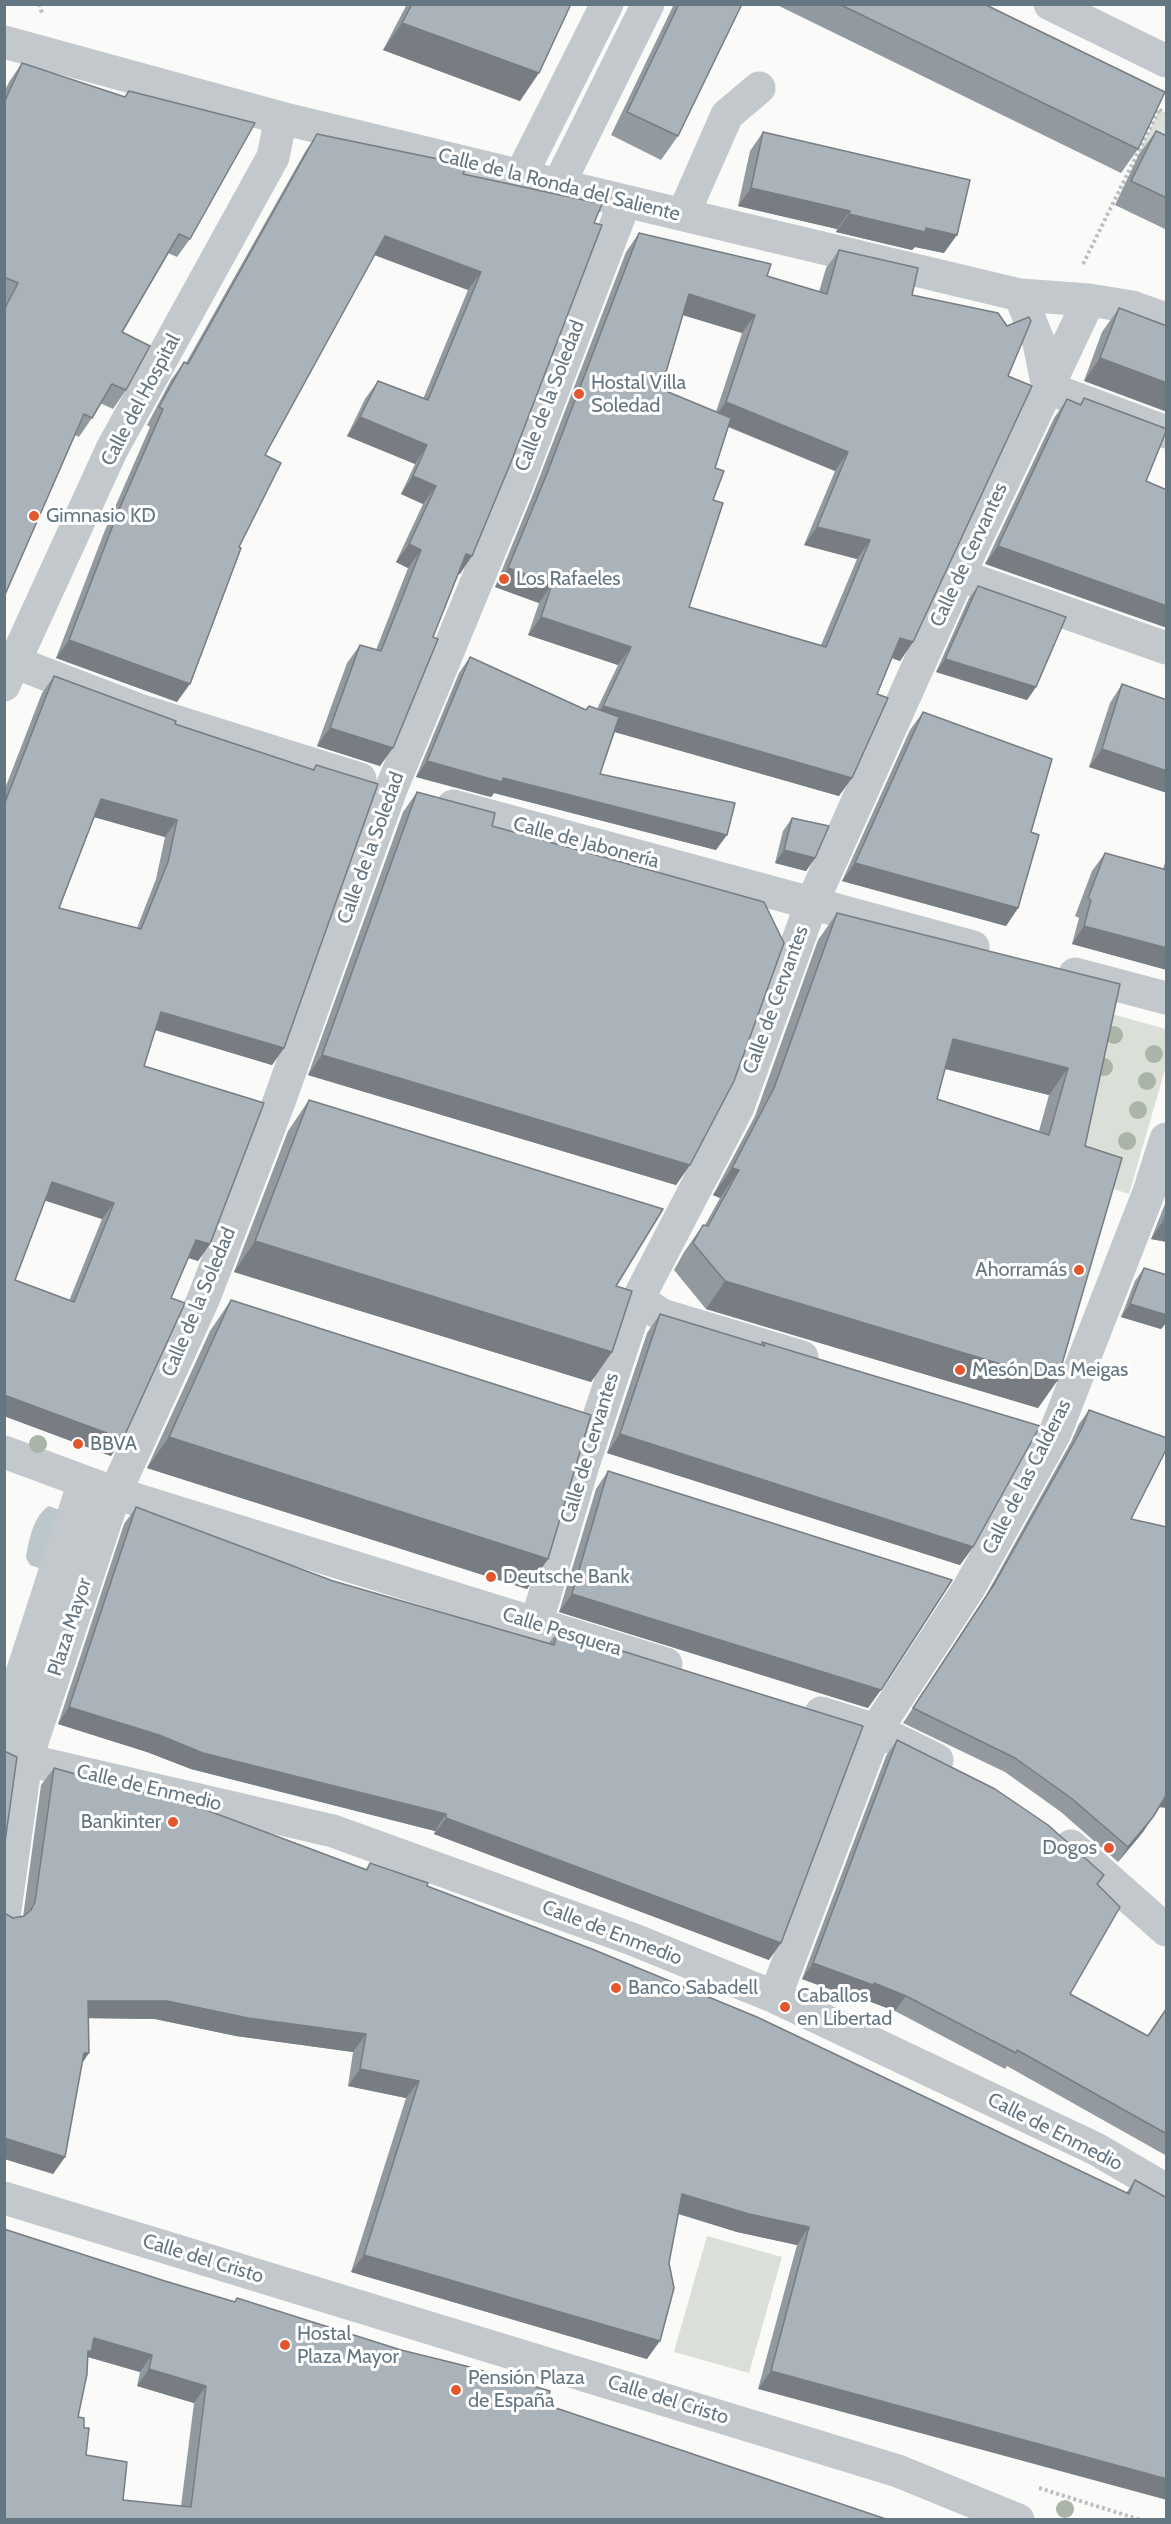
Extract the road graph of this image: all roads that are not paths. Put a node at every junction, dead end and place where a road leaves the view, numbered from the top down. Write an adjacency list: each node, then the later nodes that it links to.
1 (648, 4): 9 (street)
2 (1050, 4): 5 (street)
3 (597, 8): 8 (street)
4 (4, 42): 7 (street, Calle de la Ronda del Saliente)
5 (1167, 61)
6 (759, 88): 11 (street)
7 (281, 118): 8 (street, Calle de la Ronda del Saliente); 19 (street, Calle del Hospital)
8 (521, 175): 9 (street, Calle de la Ronda del Saliente)
9 (559, 184): 10 (street, Calle de la Ronda del Saliente)
10 (625, 201): 11 (street, Calle de la Ronda del Saliente); 20 (street, Calle de la Soledad)
11 (682, 215): 13 (street, Calle de la Ronda del Saliente)
12 (1084, 286): 13 (street, Calle de la Ronda del Saliente); 14 (street, Calle de la Ronda del Saliente); 15 (street)
13 (1020, 295): 15 (street)
14 (1167, 319)
15 (1048, 388): 16 (street); 17 (street, Calle de Cervantes)
16 (1167, 432)
17 (959, 575): 18 (street); 21 (street, Calle de Cervantes)
18 (1167, 648)
19 (9, 674): 20 (street, Calle de Jabonería)
20 (391, 789): 21 (street, Calle de Jabonería); 25 (street, Calle de la Soledad)
21 (811, 905): 22 (street, Calle de Jabonería); 29 (street, Calle de Cervantes)
22 (1006, 956)
23 (1052, 968): 24 (street)
24 (1167, 998)
25 (280, 1099): 26 (street); 31 (street, Calle de la Soledad)
26 (314, 1110)
27 (1167, 1139): 35 (street, Calle de las Calderas)
28 (644, 1213): 29 (street)
29 (678, 1224): 30 (street, Calle de Cervantes)
30 (638, 1299): 33 (street); 41 (street, Calle de Cervantes)
31 (203, 1300): 32 (street); 38 (street, Calle de la Soledad)
32 (237, 1310)
33 (830, 1365)
34 (1021, 1422): 35 (street)
35 (1055, 1432): 40 (street, Calle de las Calderas)
36 (4, 1452): 37 (street, Calle Pesquera)
37 (84, 1482): 38 (street, Calle Pesquera); 44 (street)
38 (115, 1493): 41 (street, Calle Pesquera); 46 (street, Plaza Mayor)
39 (935, 1577): 40 (street)
40 (969, 1588): 45 (street, Calle de las Calderas)
41 (536, 1623): 42 (street, Calle Pesquera)
42 (695, 1673)
43 (797, 1706): 45 (street)
44 (4, 1729)
45 (876, 1730): 47 (street); 51 (street, Calle de las Calderas)
46 (15, 1758): 49 (street, Plaza Mayor); 51 (street, Calle de Enmedio)
47 (962, 1772)
48 (1049, 1826): 50 (street)
49 (4, 1917)
50 (1167, 1930)
51 (775, 1997): 52 (street, Calle de Enmedio)
52 (1167, 2190)
53 (4, 2198): 54 (street, Calle del Cristo)
54 (1026, 2509)

